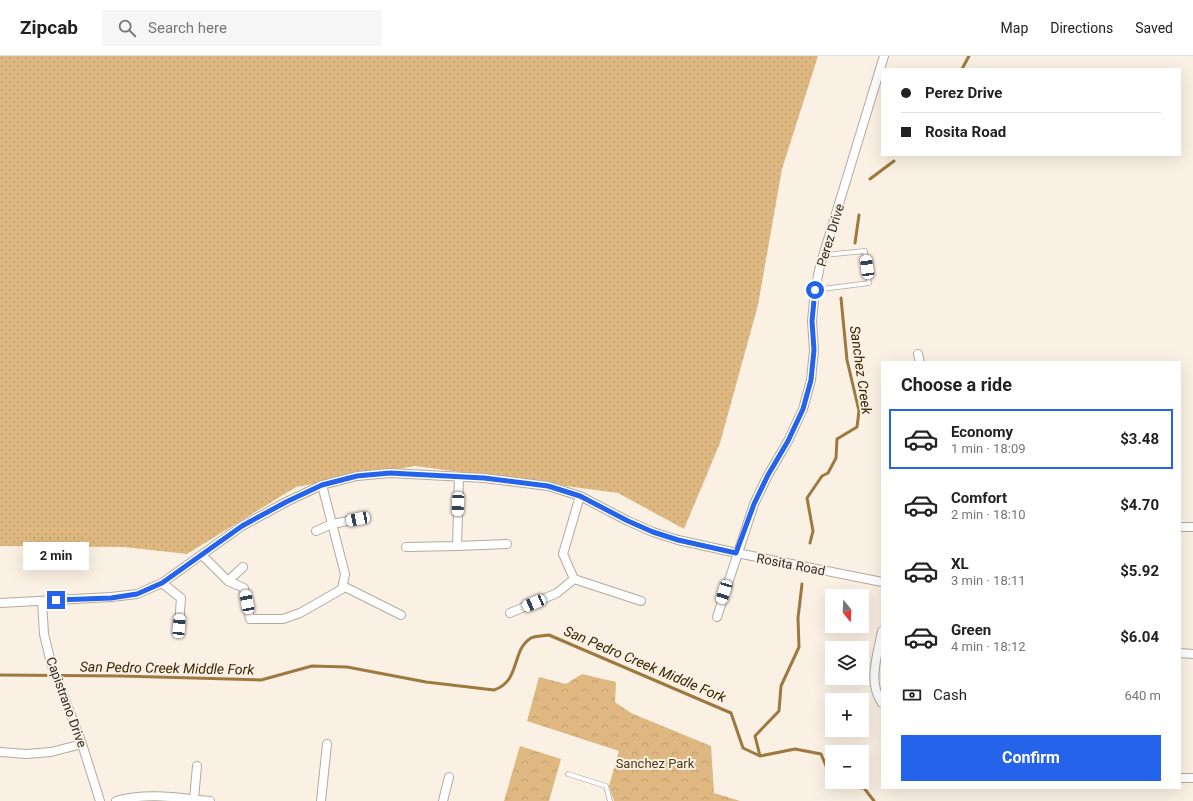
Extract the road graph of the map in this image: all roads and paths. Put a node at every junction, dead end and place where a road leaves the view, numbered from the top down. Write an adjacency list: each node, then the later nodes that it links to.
1 (884, 56): 2 (street, Perez Drive)
2 (824, 255): 3 (street, Perez Drive); 3 (lane)
3 (815, 290): 15 (street, Perez Drive)
4 (459, 477): 5 (street, Rosita Road); 6 (street, Rosita Road); 13 (street)
5 (322, 485): 8 (street); 16 (street, Rosita Road)
6 (580, 496): 15 (street, Rosita Road); 18 (street)
7 (358, 519): 8 (street)
8 (332, 524): 11 (street); 22 (street)
9 (1181, 527): 10 (street)
10 (1193, 527)
11 (316, 531)
12 (507, 544): 13 (street)
13 (457, 546): 14 (street)
14 (406, 548)
15 (736, 553): 20 (street, Rosita Road); 28 (street, Perez Drive)
16 (202, 555): 19 (street); 21 (street, Rosita Road)
17 (243, 567): 19 (street)
18 (574, 578): 25 (street); 26 (street)
19 (228, 581): 22 (street)
20 (881, 582)
21 (162, 583): 23 (street, Rosita Road); 29 (street)
22 (343, 586): 27 (street)
23 (42, 601): 24 (street, Rosita Road); 34 (street, Capistrano Drive)
24 (0, 602)
25 (641, 602)
26 (510, 613)
27 (401, 616)
28 (716, 617)
29 (179, 626)
30 (881, 637): 33 (street)
31 (1181, 653): 32 (street)
32 (1193, 654)
33 (881, 702)
34 (82, 744): 36 (street); 43 (street, Capistrano Drive)
35 (327, 744): 46 (street)
36 (0, 752)
37 (197, 766): 42 (street)
38 (568, 774): 48 (lane)
39 (449, 777): 47 (street)
40 (1181, 778): 41 (street)
41 (1193, 778)
42 (194, 799): 44 (street); 45 (street)
43 (100, 801)
44 (116, 801)
45 (210, 801)
46 (321, 801)
47 (443, 801)
48 (610, 801)

